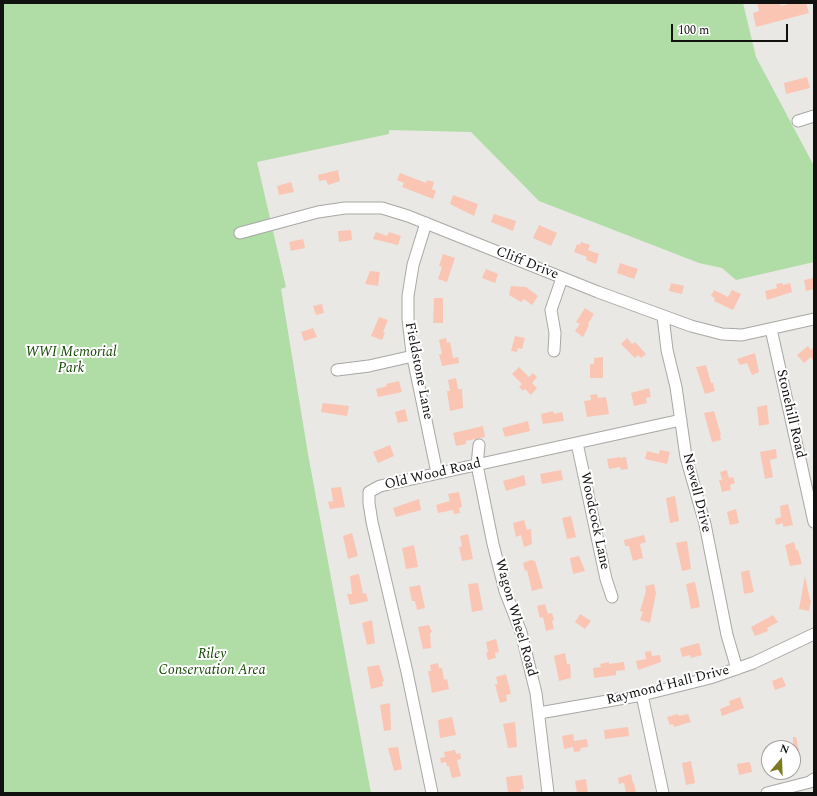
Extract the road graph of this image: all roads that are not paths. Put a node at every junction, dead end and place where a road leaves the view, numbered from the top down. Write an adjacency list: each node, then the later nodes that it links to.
1 (814, 116): 2 (street)
2 (798, 121)
3 (426, 223): 4 (street, Cliff Drive); 5 (street, Cliff Drive); 10 (street, Fieldstone Lane)
4 (240, 233)
5 (562, 278): 6 (street, Cliff Drive); 9 (street)
6 (664, 316): 8 (street, Cliff Drive); 12 (street, Newell Drive)
7 (814, 319): 8 (street, Cliff Drive)
8 (771, 329): 17 (street, Stonehill Road)
9 (554, 351)
10 (413, 356): 11 (street); 16 (street, Fieldstone Lane)
11 (337, 370)
12 (681, 420): 13 (street, Old Wood Road); 20 (street, Newell Drive)
13 (577, 443): 15 (street, Old Wood Road); 18 (street, Woodcock Lane)
14 (479, 445): 15 (street, Wagon Wheel Road)
15 (477, 465): 16 (street, Old Wood Road); 22 (street, Wagon Wheel Road)
16 (437, 473): 24 (street, Old Wood Road)
17 (814, 522)
18 (612, 597)
19 (814, 634): 20 (street, Raymond Hall Drive)
20 (737, 669): 21 (street, Raymond Hall Drive)
21 (642, 695): 22 (street, Raymond Hall Drive); 26 (street)
22 (539, 713): 25 (street, Wagon Wheel Road)
23 (814, 779): 27 (street)
24 (432, 793)
25 (548, 793)
26 (663, 793)
27 (767, 793)

